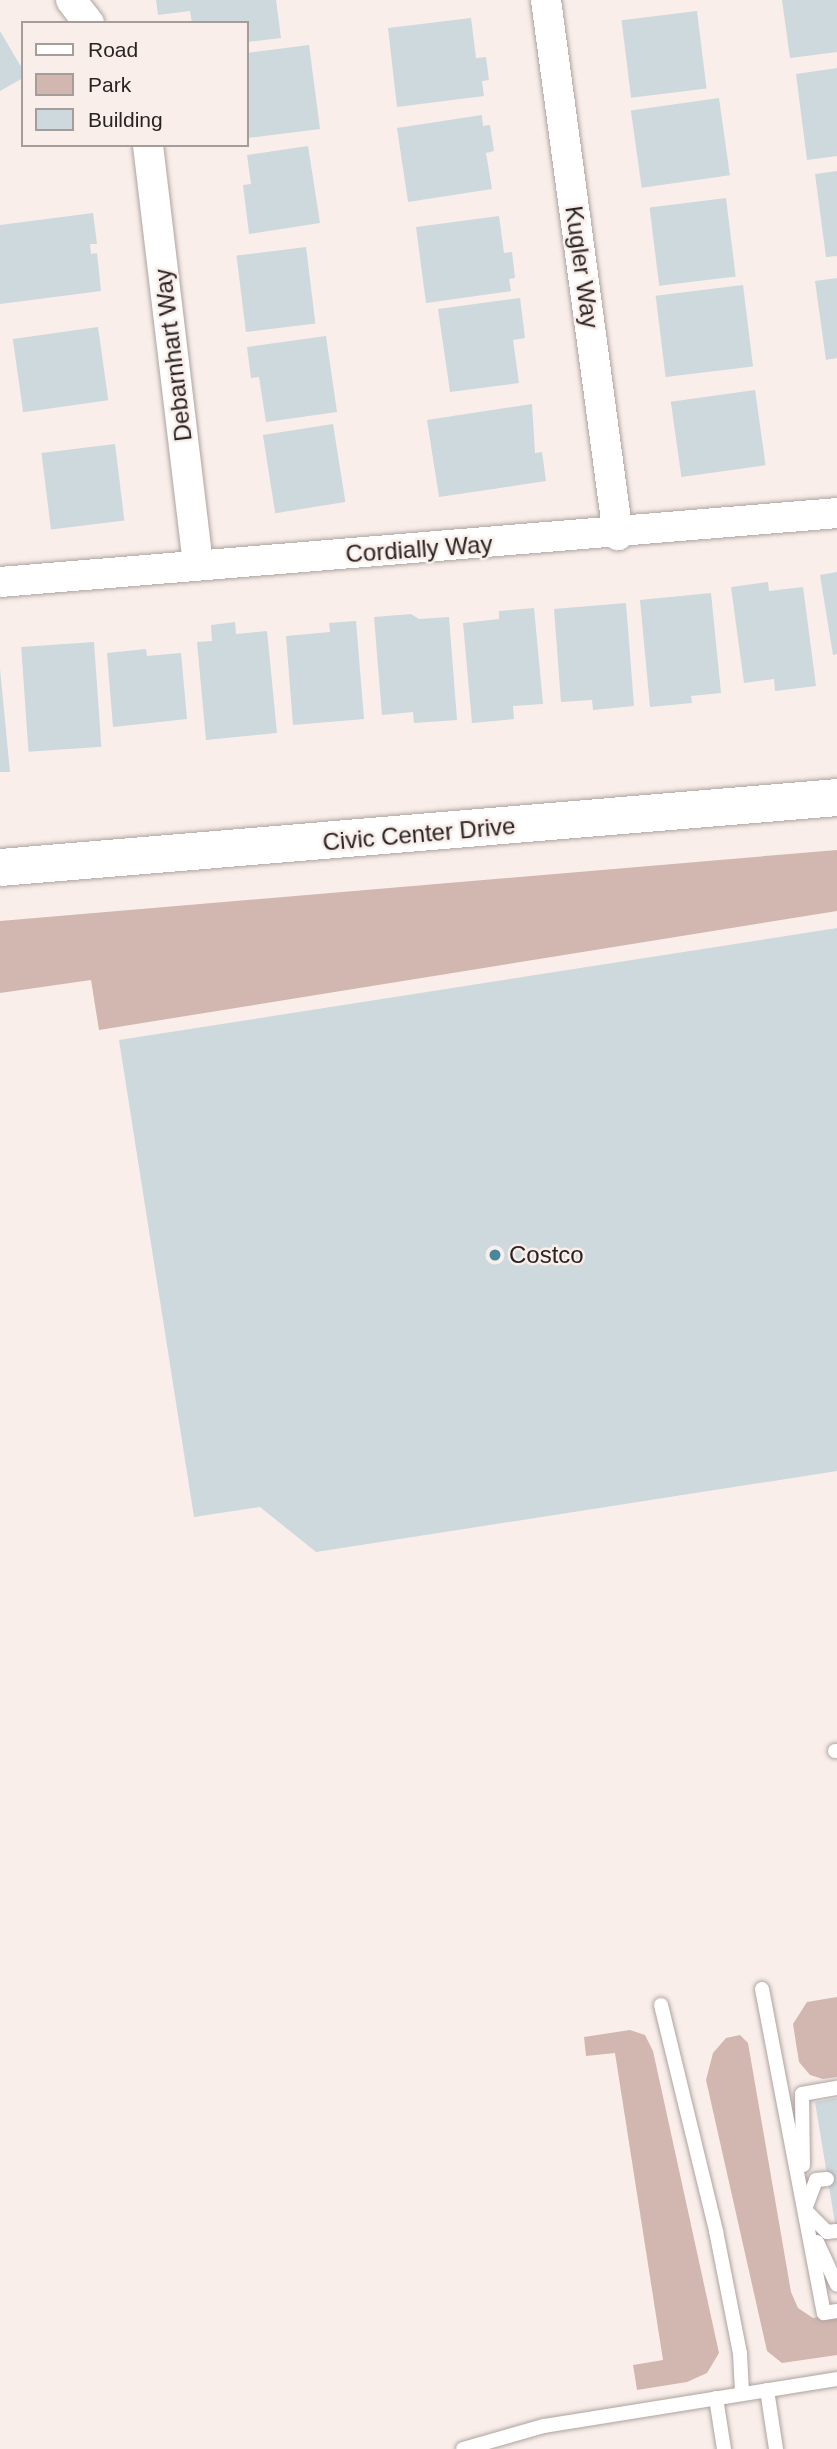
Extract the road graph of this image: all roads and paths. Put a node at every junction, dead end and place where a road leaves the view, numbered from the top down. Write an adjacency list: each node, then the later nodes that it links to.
1 (71, 0): 3 (street)
2 (546, 0): 6 (street, Kugler Way)
3 (87, 21)
4 (148, 147): 7 (street, Debarnhart Way)
5 (837, 513): 6 (street, Cordially Way)
6 (618, 534): 7 (street, Cordially Way)
7 (198, 564): 8 (street, Cordially Way)
8 (0, 582)
9 (837, 797): 10 (street, Civic Center Drive)
10 (0, 867)
11 (762, 1989): 16 (lane)
12 (662, 2005): 22 (lane)
13 (837, 2088): 16 (lane)
14 (818, 2123): 16 (lane)
15 (827, 2179): 16 (lane)
16 (805, 2210): 17 (lane); 18 (lane); 19 (lane)
17 (836, 2231)
18 (837, 2285)
19 (837, 2311)
20 (837, 2379): 21 (lane)
21 (767, 2390): 22 (lane); 26 (lane)
22 (742, 2393): 23 (lane)
23 (716, 2398): 24 (lane); 25 (lane)
24 (463, 2449)
25 (724, 2449)
26 (776, 2449)

